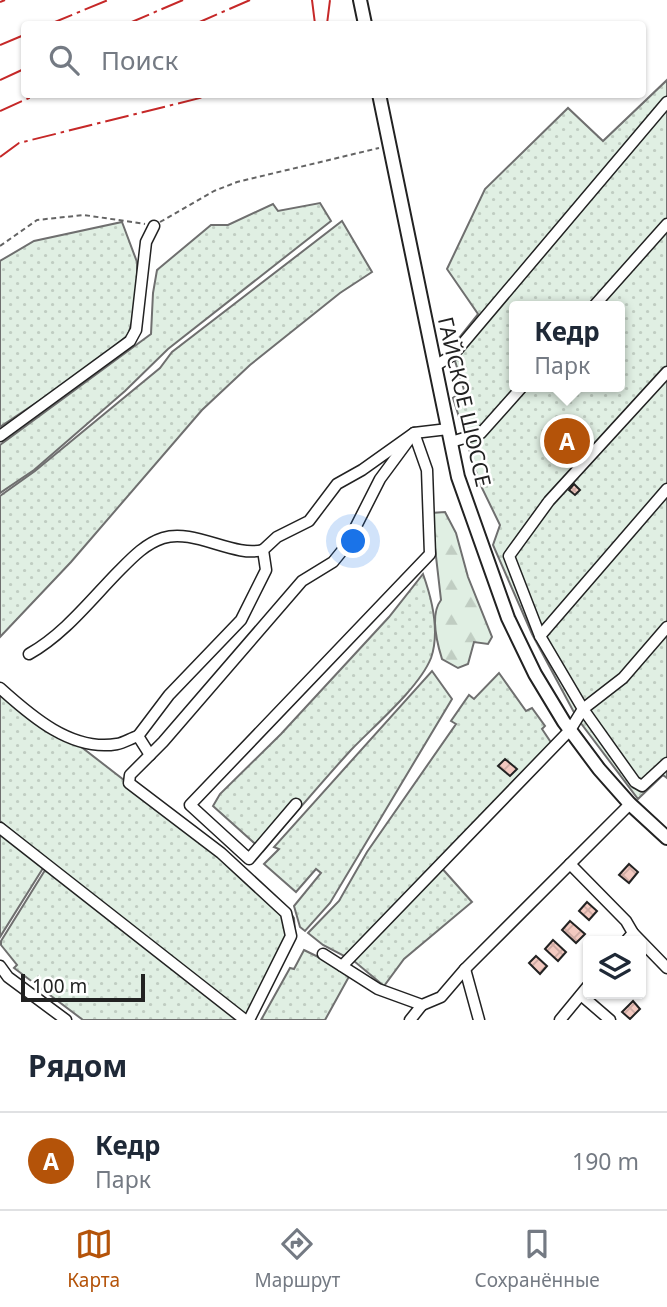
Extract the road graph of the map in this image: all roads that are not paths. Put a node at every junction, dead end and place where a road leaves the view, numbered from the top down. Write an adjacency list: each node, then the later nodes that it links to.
1 (360, 0): 2 (main road)
2 (364, 21)
3 (380, 98): 8 (main road, ГАЙСКОЕ ШОССЕ)
4 (667, 102): 8 (street)
5 (667, 224): 7 (street)
6 (153, 226): 12 (street)
7 (598, 301)
8 (435, 366): 13 (main road, ГАЙСКОЕ ШОССЕ)
9 (667, 372): 17 (street)
10 (518, 392): 13 (street)
11 (414, 433): 13 (street); 15 (street); 23 (street); 25 (street)
12 (0, 436)
13 (450, 436): 21 (main road, ГАЙСКОЕ ШОССЕ)
14 (667, 489): 17 (street)
15 (263, 550): 18 (street); 22 (street)
16 (667, 627): 20 (street)
17 (540, 636): 20 (street)
18 (29, 654)
19 (0, 688): 22 (street)
20 (583, 709): 21 (street); 24 (street)
21 (570, 730): 26 (main road, ГАЙСКОЕ ШОССЕ); 34 (street)
22 (138, 736): 23 (street)
23 (150, 755): 41 (street)
24 (667, 763)
25 (296, 804)
26 (630, 804): 28 (main road, ГАЙСКОЕ ШОССЕ); 29 (street)
27 (0, 828): 41 (street)
28 (667, 838)
29 (570, 864): 30 (street); 36 (street)
30 (629, 936)
31 (646, 951): 35 (street)
32 (323, 954): 34 (street)
33 (0, 965): 40 (street)
34 (342, 966): 39 (street)
35 (667, 968)
36 (465, 969): 39 (street); 43 (street)
37 (583, 992): 38 (street)
38 (581, 995): 44 (street); 45 (street)
39 (422, 1005): 42 (street)
40 (66, 1020)
41 (247, 1020)
42 (410, 1020)
43 (479, 1020)
44 (560, 1020)
45 (610, 1020)

